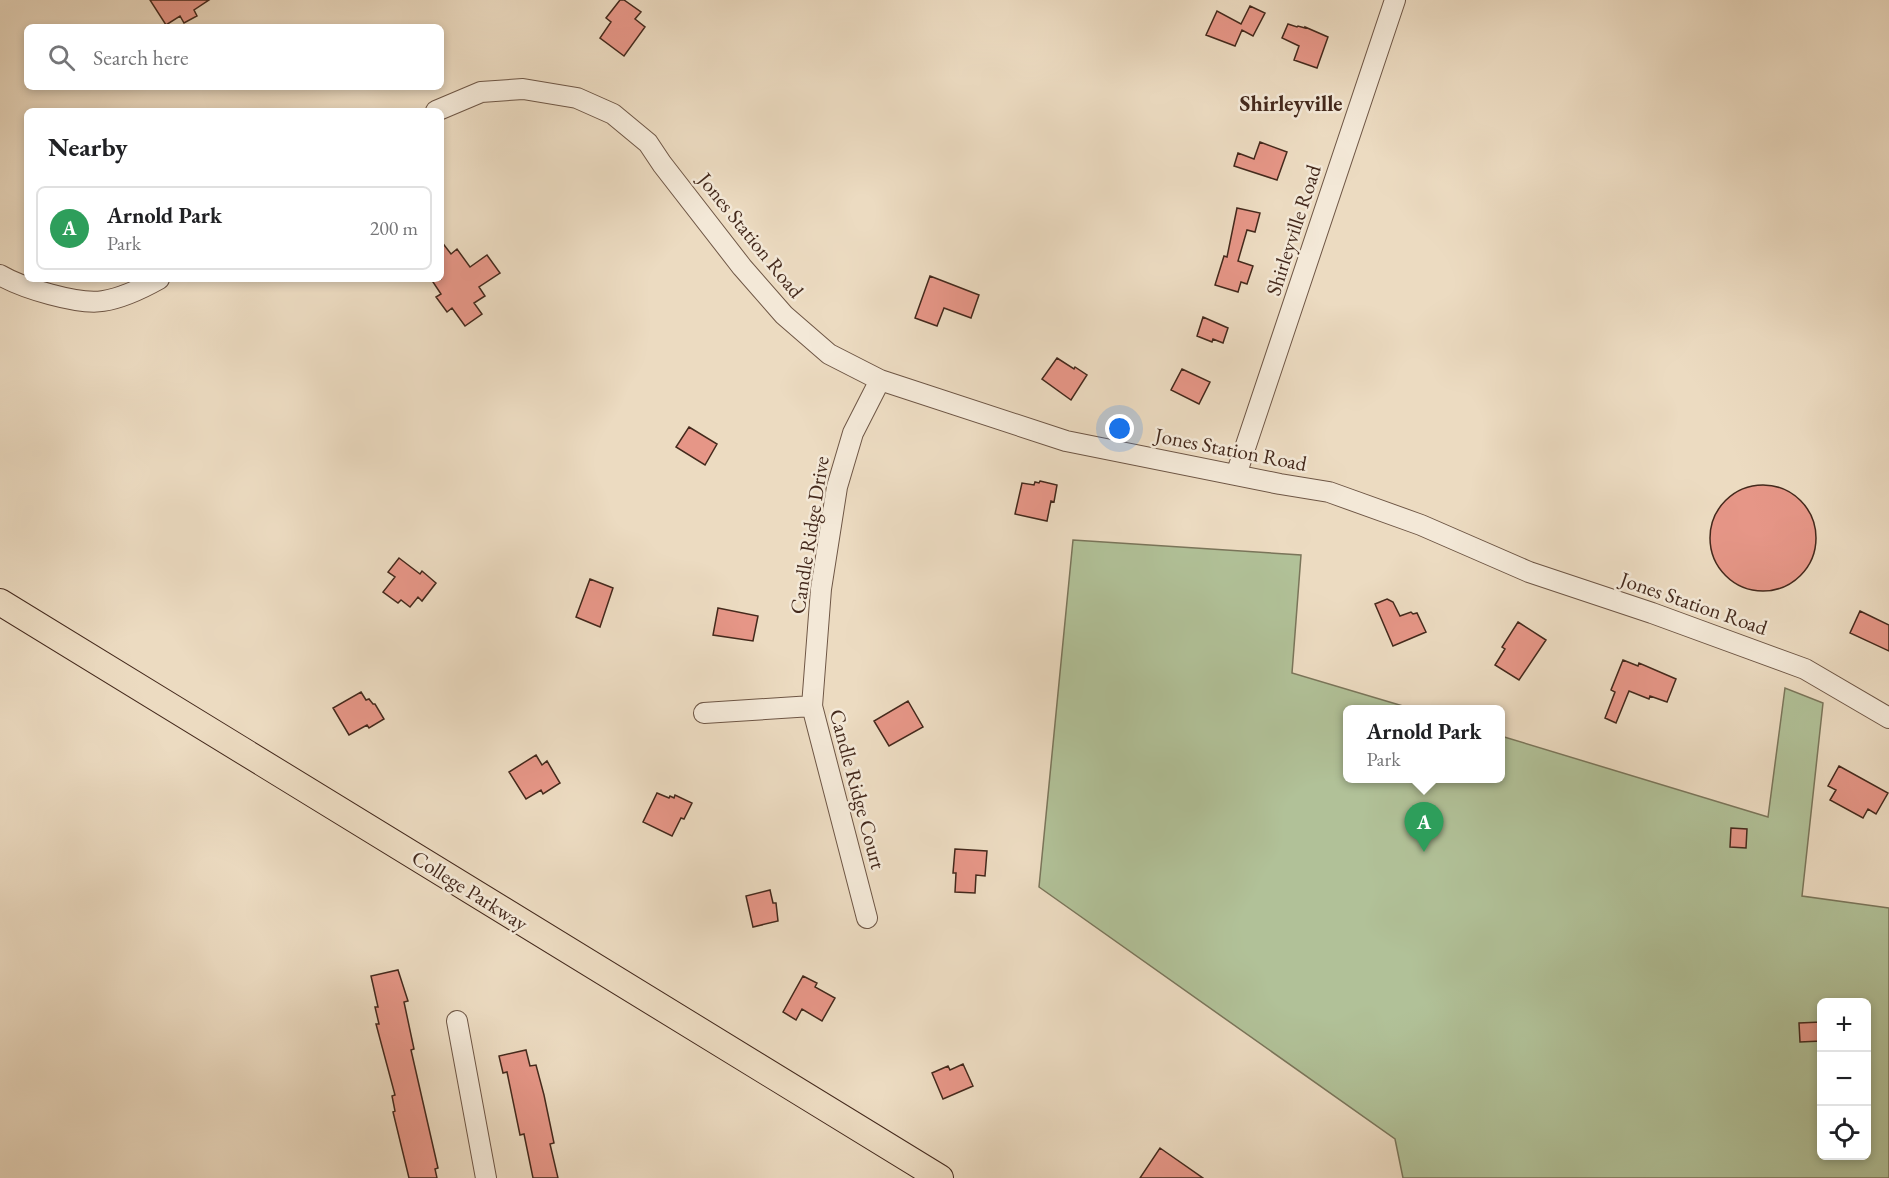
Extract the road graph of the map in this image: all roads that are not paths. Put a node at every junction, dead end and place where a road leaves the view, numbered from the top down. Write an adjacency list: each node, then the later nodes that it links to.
1 (1395, 0): 6 (street, Shirleyville Road)
2 (443, 108): 5 (street, Jones Station Road)
3 (0, 275): 4 (street)
4 (154, 282)
5 (880, 380): 6 (street, Jones Station Road); 8 (street, Candle Ridge Drive)
6 (1236, 475): 10 (street, Jones Station Road)
7 (0, 602): 14 (main road, College Parkway)
8 (812, 705): 9 (street, Candle Ridge Court); 11 (street, Candle Ridge Court)
9 (704, 713)
10 (1889, 718)
11 (867, 918)
12 (457, 1022): 13 (street)
13 (486, 1178)
14 (940, 1178)

